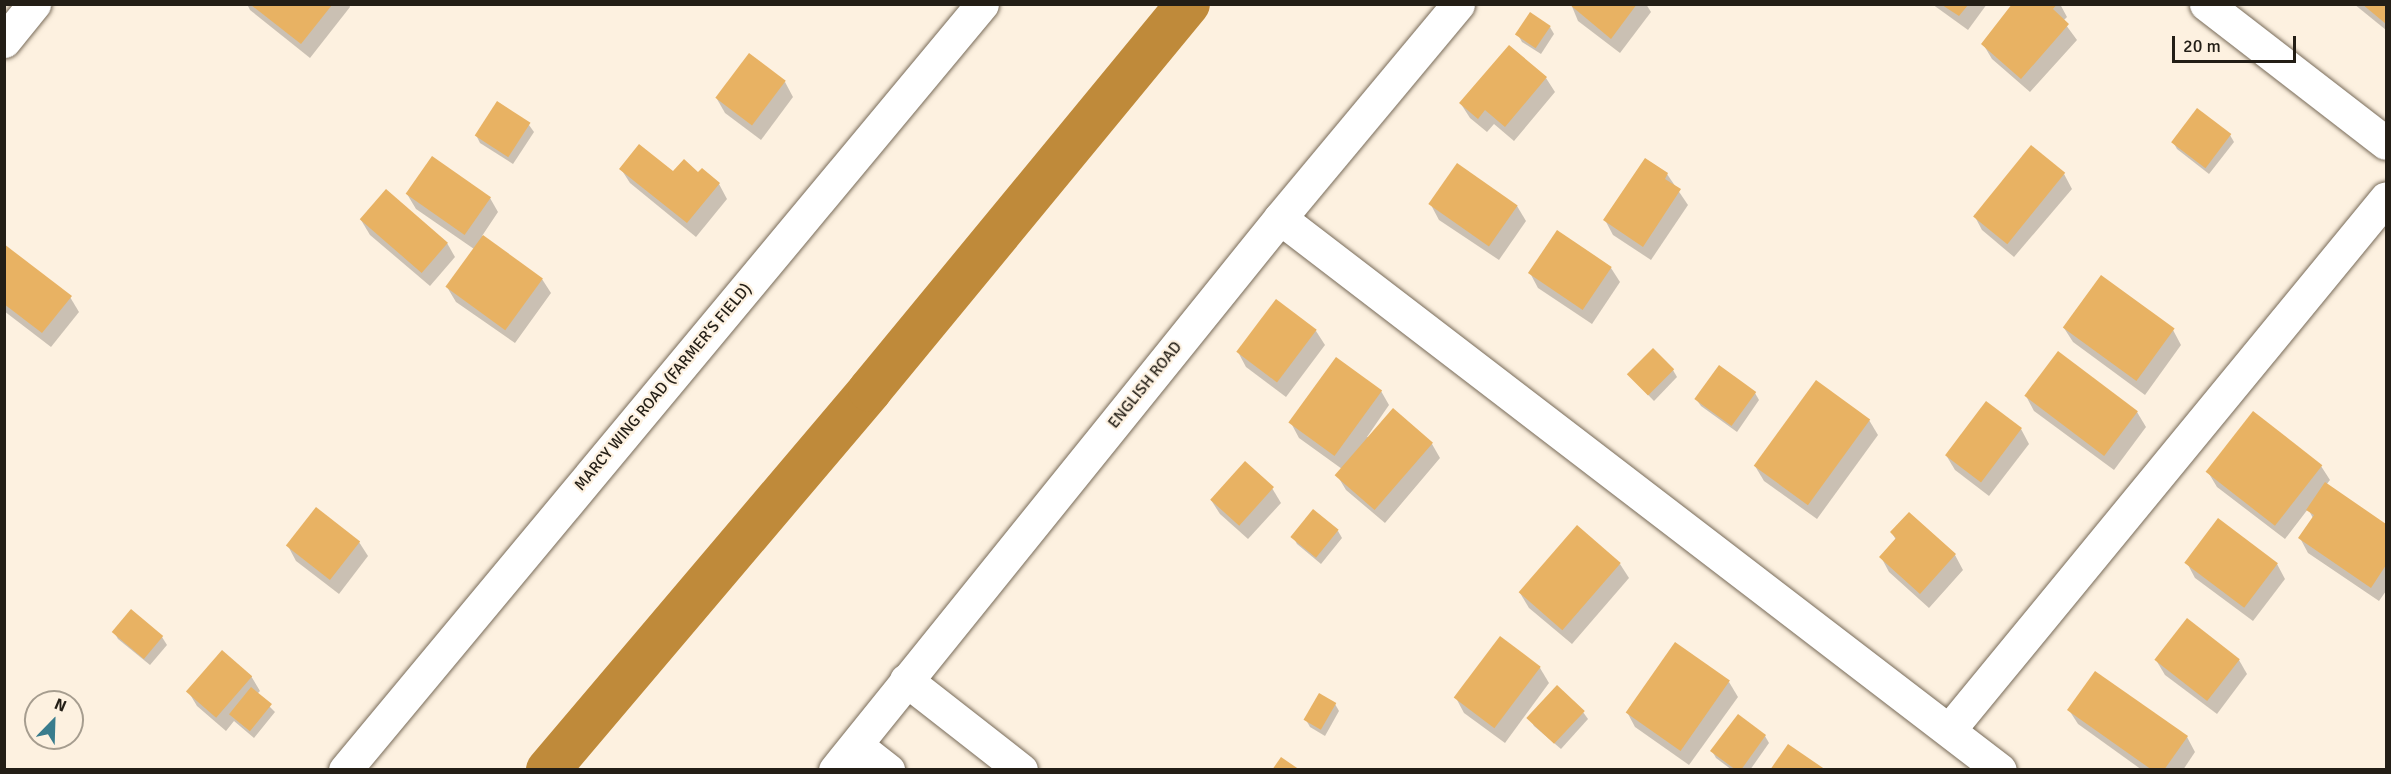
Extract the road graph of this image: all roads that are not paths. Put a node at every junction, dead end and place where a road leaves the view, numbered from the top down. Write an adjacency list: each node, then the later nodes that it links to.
1 (34, 4): 5 (street)
2 (982, 4): 12 (street, MARCY WING ROAD (FARMER'S FIELD))
3 (1458, 4): 8 (street, ENGLISH ROAD)
4 (2206, 4): 6 (street)
5 (4, 41)
6 (2386, 143)
7 (2386, 198): 10 (street)
8 (1280, 218): 9 (street, ENGLISH ROAD); 10 (street)
9 (906, 680): 11 (street, ENGLISH ROAD); 15 (street)
10 (1950, 730): 16 (street)
11 (856, 745): 13 (street, ENGLISH ROAD); 14 (street)
12 (345, 770)
13 (835, 770)
14 (888, 770)
15 (1022, 770)
16 (2000, 770)

